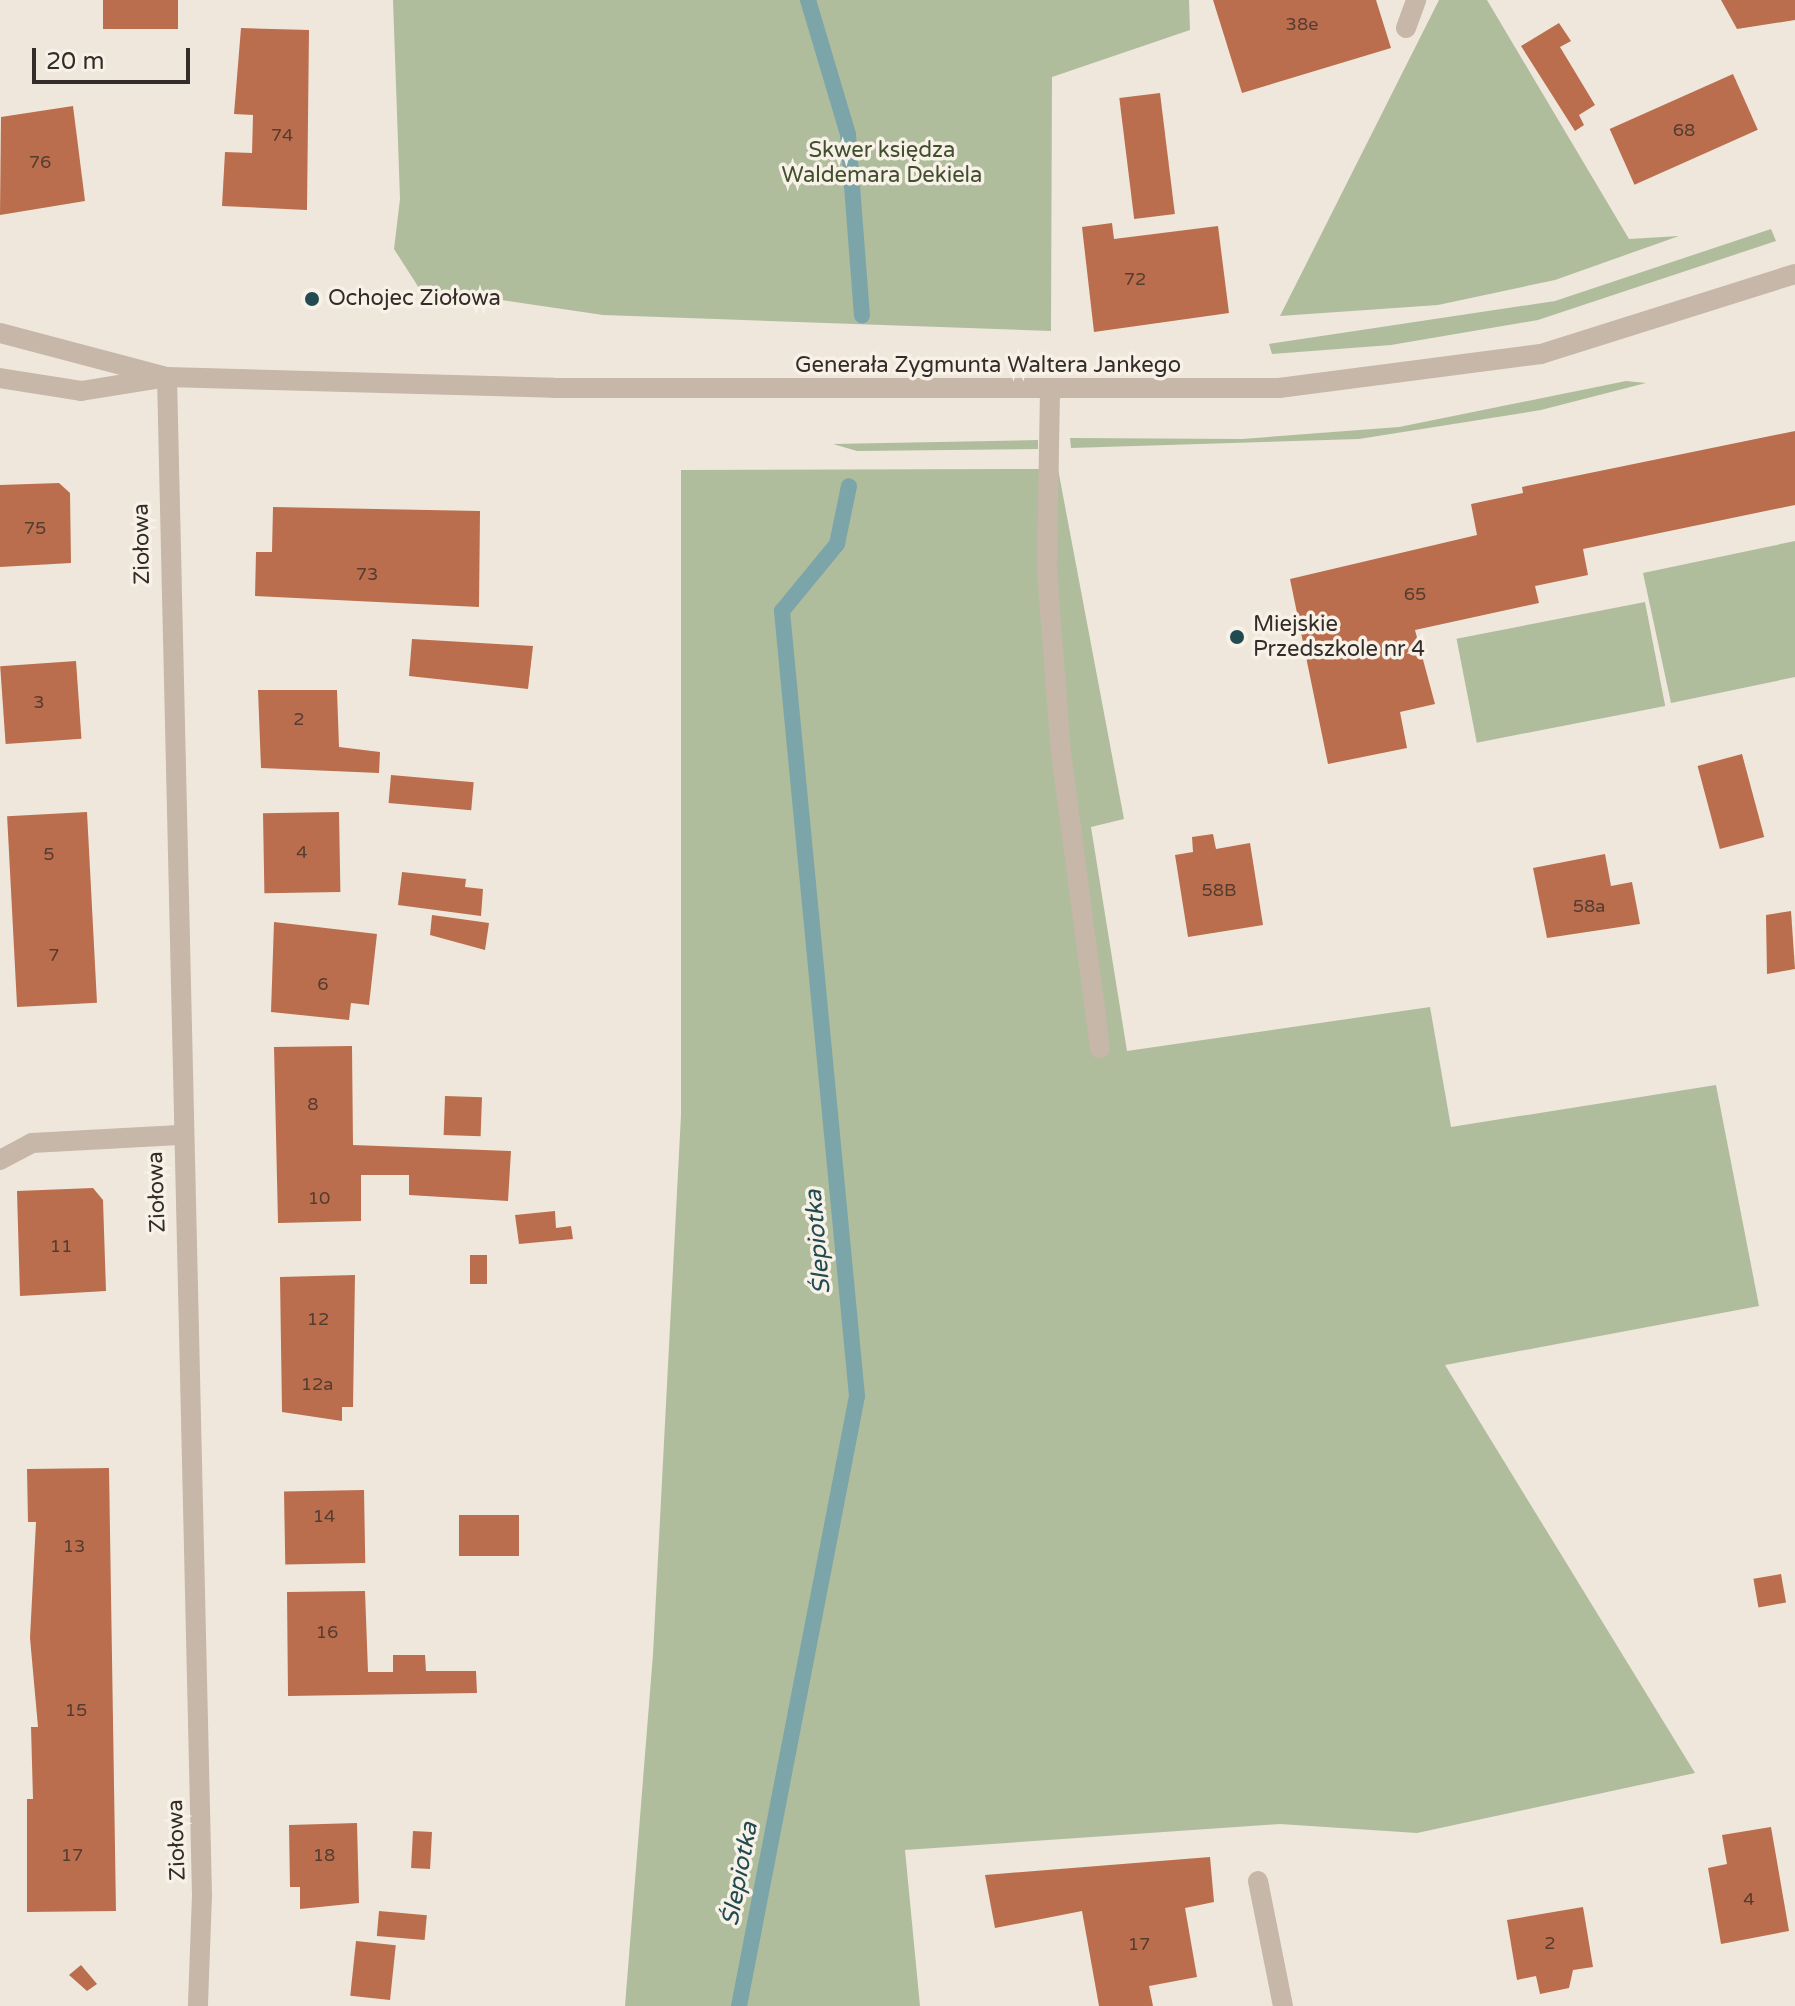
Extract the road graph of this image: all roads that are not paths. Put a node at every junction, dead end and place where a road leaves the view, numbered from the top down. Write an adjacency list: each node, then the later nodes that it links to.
1 (1416, 0): 2 (street)
2 (1406, 28)
3 (1795, 274): 7 (street, Generała Zygmunta Waltera Jankego)
4 (0, 333): 5 (street, Generała Zygmunta Waltera Jankego)
5 (167, 377): 6 (street, Generała Zygmunta Waltera Jankego); 7 (street, Generała Zygmunta Waltera Jankego); 9 (street, Ziołowa)
6 (0, 378)
7 (1050, 391): 8 (street)
8 (1100, 1048)
9 (179, 1135): 10 (street); 12 (street, Ziołowa)
10 (0, 1160)
11 (1258, 1881): 13 (street)
12 (198, 2006)
13 (1283, 2006)

